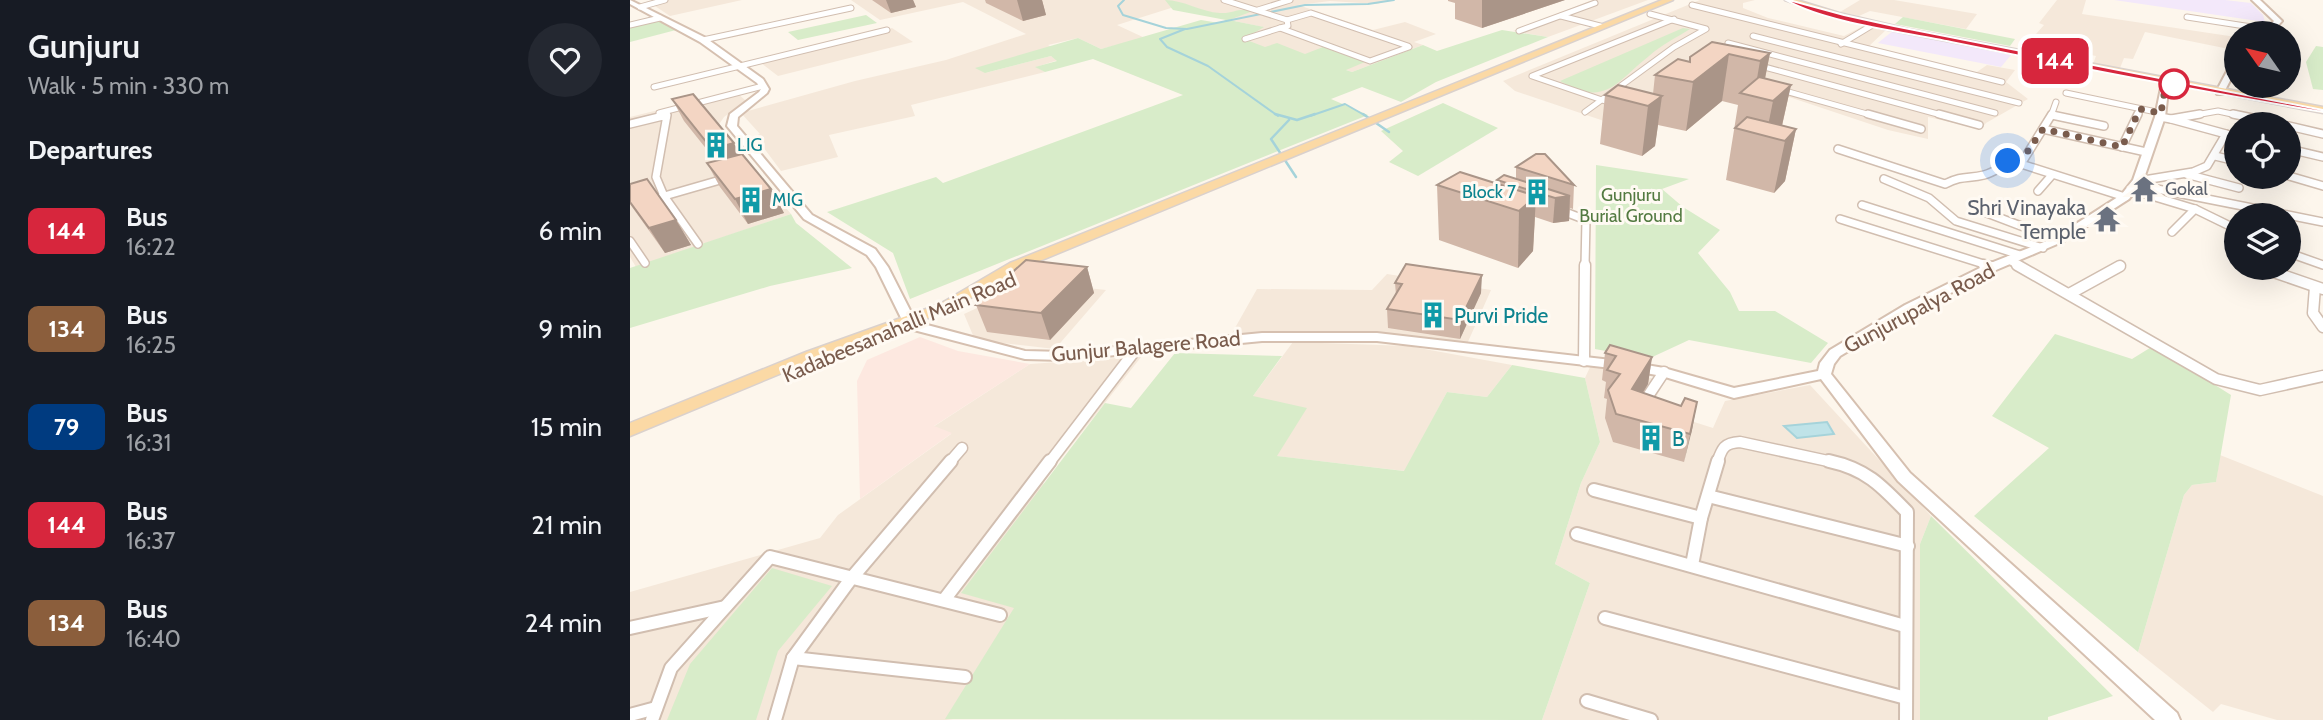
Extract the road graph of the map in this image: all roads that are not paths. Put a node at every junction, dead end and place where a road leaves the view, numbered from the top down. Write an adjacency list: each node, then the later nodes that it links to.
1 (665, 0): 9 (street)
2 (1224, 0): 11 (street)
3 (1290, 0): 11 (street)
4 (1669, 0): 23 (main road, Kadabeesanahalli Main Road)
5 (1789, 0): 20 (main road)
6 (2257, 1): 18 (street)
7 (1688, 2): 12 (main road, Kadabeesanahalli Main Road); 32 (street)
8 (1595, 3): 13 (street)
9 (635, 4): 15 (street)
10 (851, 8): 30 (street)
11 (1258, 10): 16 (street)
12 (1648, 14): 17 (street); 41 (main road, Kadabeesanahalli Main Road)
13 (1561, 16): 23 (street); 27 (street)
14 (2187, 17): 21 (street)
15 (660, 18): 19 (street); 30 (street)
16 (1287, 20): 24 (street); 24 (street)
17 (1672, 20): 47 (street); 47 (street)
18 (2278, 21)
19 (630, 24)
20 (1874, 24): 32 (street); 39 (main road)
21 (2224, 24)
22 (2195, 25): 25 (street)
23 (1601, 26): 41 (main road, Kadabeesanahalli Main Road)
24 (1280, 28): 29 (street)
25 (2224, 29)
26 (887, 30): 36 (street)
27 (1519, 31)
28 (1752, 36): 33 (street)
29 (1245, 39)
30 (703, 40): 36 (street)
31 (1728, 43): 35 (street)
32 (1843, 43): 33 (street); 38 (street)
33 (1825, 54): 35 (street); 49 (street)
34 (1753, 64): 37 (street)
35 (1810, 64): 37 (street); 54 (street)
36 (743, 69): 40 (street); 43 (street); 44 (street)
37 (1792, 75): 58 (street); 60 (street)
38 (2002, 82)
39 (2166, 83): 45 (main road); 56 (street)
40 (763, 86): 57 (street); 107 (street)
41 (1452, 86): 107 (main road, Kadabeesanahalli Main Road)
42 (2224, 86): 45 (street)
43 (654, 87)
44 (667, 90)
45 (2220, 92): 51 (main road)
46 (2066, 93): 50 (street)
47 (1605, 101): 52 (street)
48 (2056, 102): 55 (street)
49 (2019, 103)
50 (2140, 109): 56 (street); 66 (street)
51 (2323, 110)
52 (1585, 112)
53 (2224, 112): 56 (street)
54 (1995, 113)
55 (2052, 114): 59 (street); 61 (street)
56 (2164, 116): 63 (street); 68 (street)
57 (630, 122): 84 (street)
58 (1979, 125)
59 (2104, 126)
60 (1921, 129)
61 (2043, 129): 66 (street); 73 (street)
62 (2301, 129): 64 (street)
63 (2224, 133)
64 (2323, 134)
65 (2224, 138): 70 (street)
66 (2122, 147): 68 (street)
67 (1838, 149): 73 (street)
68 (2146, 152): 81 (street)
69 (2301, 152): 71 (street)
70 (2216, 156): 72 (street); 75 (street)
71 (2323, 157)
72 (2224, 158)
73 (2021, 161): 76 (street)
74 (742, 174): 84 (street)
75 (2184, 174): 79 (street); 81 (street)
76 (2052, 175): 81 (street); 82 (street)
77 (1884, 179): 97 (street)
78 (2301, 180): 80 (street)
79 (2224, 184)
80 (2323, 186)
81 (2133, 188): 83 (street); 94 (street, Gunjurupalya Road)
82 (2038, 191)
83 (2160, 194): 88 (street); 91 (street)
84 (664, 196): 85 (street); 96 (street)
85 (652, 200)
86 (1862, 205): 99 (street)
87 (1545, 206): 110 (street)
88 (2195, 209): 92 (street); 93 (street)
89 (1979, 210): 94 (street)
90 (1840, 219): 103 (street)
91 (2323, 222)
92 (2224, 223)
93 (2172, 232)
94 (2058, 240): 97 (street, Gunjurupalya Road)
95 (630, 241): 100 (street)
96 (698, 244)
97 (2043, 248): 99 (street, Gunjurupalya Road)
98 (2301, 257): 101 (street)
99 (2015, 258): 103 (street, Gunjurupalya Road); 106 (street)
100 (645, 263)
101 (2323, 265)
102 (2120, 266): 106 (street)
103 (1992, 267): 112 (street, Gunjurupalya Road)
104 (2296, 280): 105 (street)
105 (2319, 288): 108 (street)
106 (2071, 293): 113 (street)
107 (910, 324): 109 (street, Gunjur Balagere Road); 115 (main road, Kadabeesanahalli Main Road); 116 (main road, Kadabeesanahalli Main Road)
108 (2323, 327)
109 (1137, 348): 110 (street, Gunjur Balagere Road); 127 (street)
110 (1584, 361): 111 (street, Gunjur Balagere Road)
111 (1664, 372): 112 (street, Gunjur Balagere Road); 114 (street)
112 (1824, 374): 118 (street, Gunjurupalya Road)
113 (2323, 376)
114 (1661, 409)
115 (630, 430)
116 (630, 441)
117 (962, 448): 126 (street)
118 (1904, 477): 119 (street); 142 (street, Gunjurupalya Road)
119 (1881, 485): 121 (street); 124 (street)
120 (1594, 491): 122 (street)
121 (1708, 496): 122 (street); 124 (street)
122 (1701, 518): 125 (street)
123 (1577, 534): 125 (street)
124 (1908, 545): 131 (street)
125 (1692, 565): 131 (street)
126 (850, 580): 127 (street); 128 (street); 133 (street)
127 (944, 600): 129 (street)
128 (725, 607): 132 (street); 137 (street)
129 (1000, 615)
130 (1605, 618): 135 (street)
131 (1905, 626): 135 (street)
132 (630, 628)
133 (793, 658): 134 (street); 139 (street)
134 (965, 677)
135 (1906, 698): 141 (street)
136 (1587, 701): 140 (street)
137 (654, 714): 138 (street)
138 (630, 715)
139 (775, 720)
140 (1651, 720)
141 (1906, 720)
142 (2170, 720)

